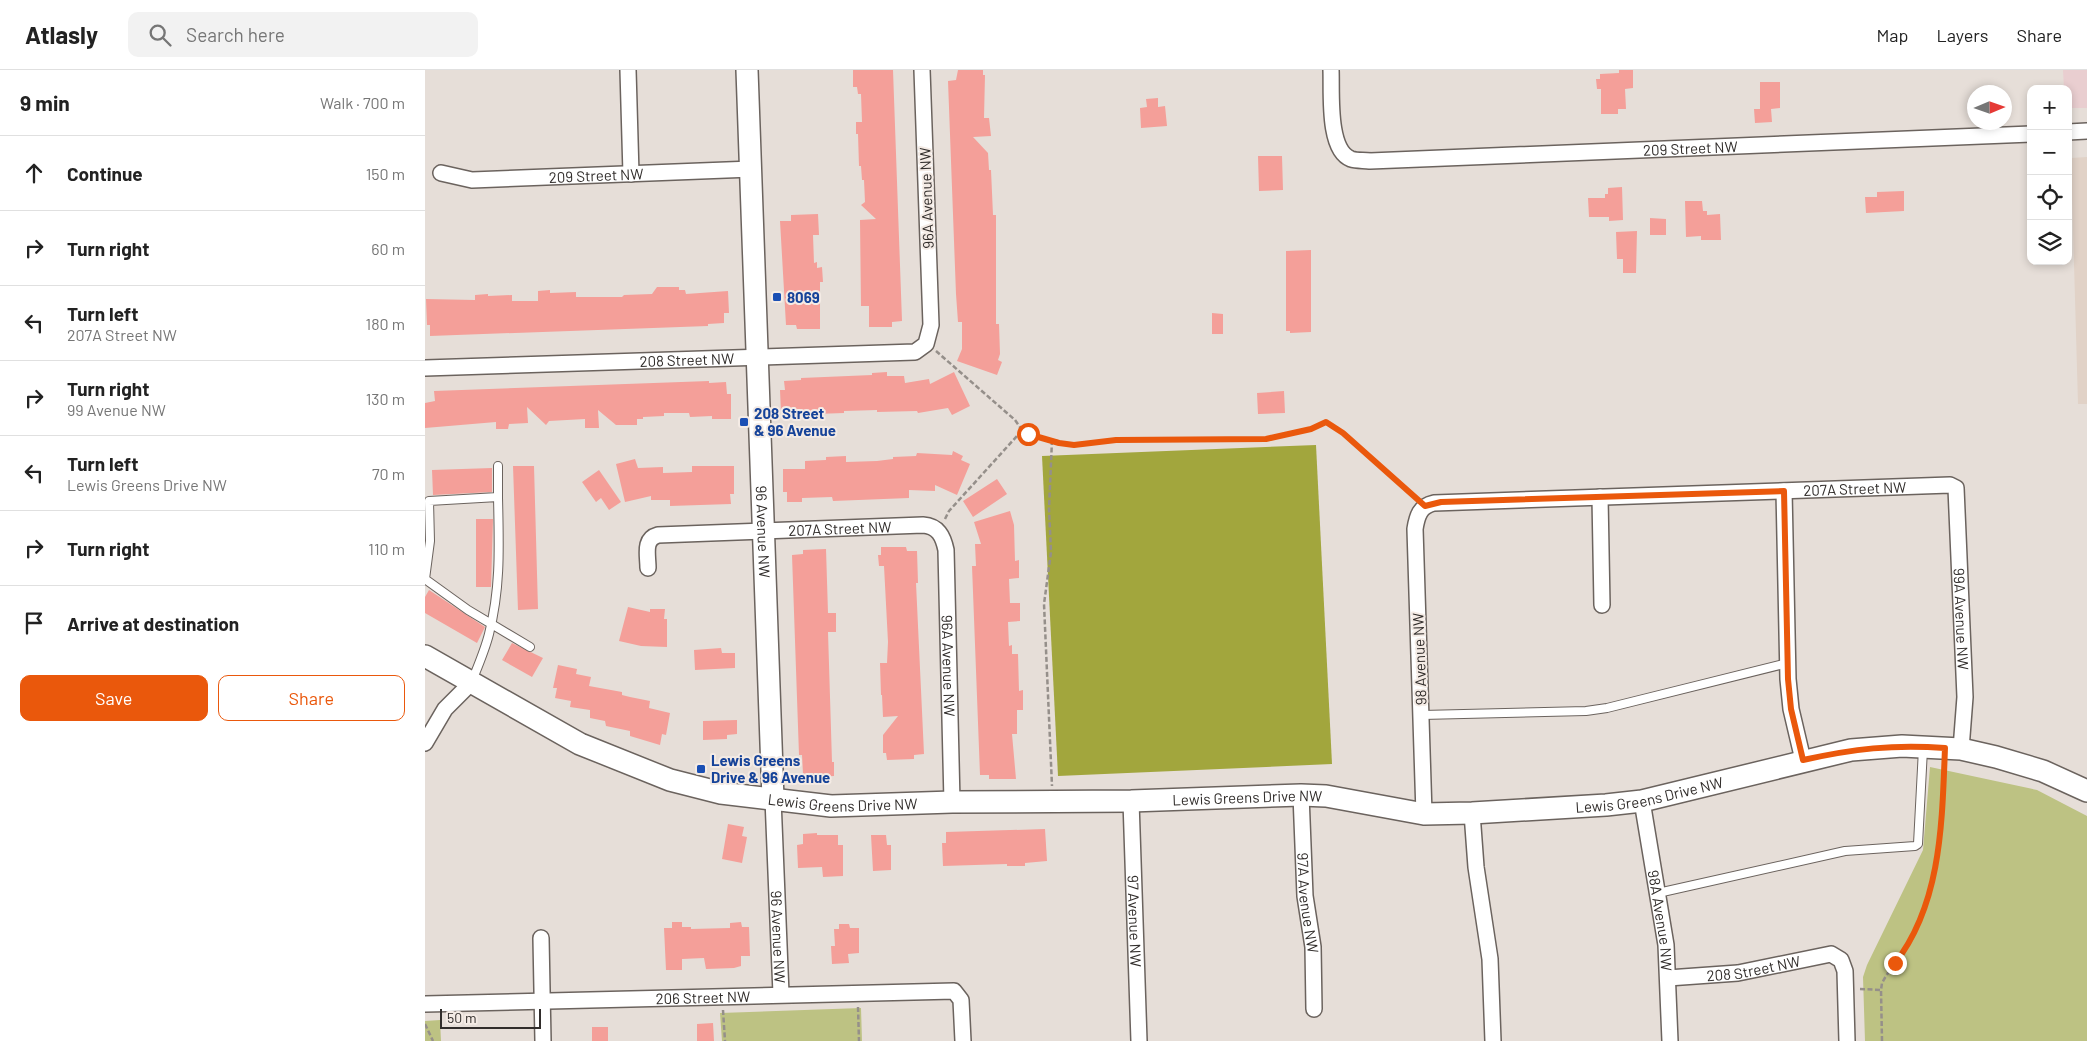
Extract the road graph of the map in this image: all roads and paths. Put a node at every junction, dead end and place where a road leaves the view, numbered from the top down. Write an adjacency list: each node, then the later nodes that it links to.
1 (628, 70): 10 (street)
2 (747, 70): 8 (street, 96 Avenue NW)
3 (921, 70): 11 (street, 96A Avenue NW)
4 (1331, 70): 7 (street, 209 Street NW)
5 (2087, 131): 6 (street)
6 (2072, 132)
7 (2027, 134)
8 (752, 170): 10 (street, 209 Street NW); 12 (street, 96 Avenue NW)
9 (441, 173): 10 (street, 209 Street NW)
10 (631, 174)
11 (926, 344): 12 (street, 208 Street NW); 14 (path)
12 (758, 357): 13 (street, 208 Street NW); 22 (street, 96 Avenue NW)
13 (425, 368)
14 (1020, 434): 15 (path); 23 (path)
15 (1052, 440): 21 (path); 39 (path)
16 (498, 466): 19 (lane)
17 (1956, 488): 18 (street, 207A Street NW); 34 (street, 99A Avenue NW)
18 (1784, 491): 20 (street, 207A Street NW); 29 (street)
19 (498, 497): 26 (lane); 26 (lane)
20 (1600, 498): 21 (street, 207A Street NW); 25 (street)
21 (1425, 506): 31 (street, 98 Avenue NW)
22 (764, 531): 23 (street, 207A Street NW); 24 (street, 207A Street NW); 38 (street, 96 Avenue NW)
23 (939, 531): 42 (street, 96A Avenue NW)
24 (648, 568)
25 (1602, 604)
26 (491, 624): 27 (lane); 30 (lane)
27 (530, 647)
28 (425, 656): 30 (street, Lewis Greens Drive NW)
29 (1788, 663): 31 (lane); 35 (street)
30 (471, 683): 32 (street); 38 (street, Lewis Greens Drive NW)
31 (1422, 715): 44 (street, 98 Avenue NW)
32 (425, 743)
33 (1923, 746): 34 (street, Lewis Greens Drive NW); 35 (street, Lewis Greens Drive NW); 45 (lane)
34 (1953, 749): 36 (street, Lewis Greens Drive NW); 49 (path)
35 (1803, 760): 41 (street, Lewis Greens Drive NW)
36 (2087, 790)
37 (1301, 795): 40 (street, Lewis Greens Drive NW); 44 (street, Lewis Greens Drive NW); 55 (street, 97A Avenue NW)
38 (773, 799): 42 (street, Lewis Greens Drive NW); 50 (street, 96 Avenue NW)
39 (1053, 801): 40 (street, Lewis Greens Drive NW); 42 (street, Lewis Greens Drive NW)
40 (1131, 801): 62 (street, 97 Avenue NW)
41 (1641, 801): 43 (street, Lewis Greens Drive NW); 45 (street, 98A Avenue NW)
42 (952, 802)
43 (1472, 813): 44 (street, Lewis Greens Drive NW); 63 (street)
44 (1424, 814)
45 (1658, 893): 47 (street, 98A Avenue NW)
46 (541, 938): 51 (street)
47 (1668, 978): 64 (street, 98A Avenue NW); 65 (street, 208 Street NW)
48 (1859, 990): 49 (path)
49 (1881, 990): 66 (path)
50 (781, 994): 51 (street, 206 Street NW); 61 (street, 206 Street NW)
51 (542, 1000): 53 (street, 206 Street NW); 58 (street)
52 (857, 1000): 60 (path)
53 (425, 1004)
54 (723, 1006): 59 (path)
55 (1314, 1009)
56 (425, 1024): 57 (path)
57 (433, 1041)
58 (543, 1041)
59 (725, 1041)
60 (859, 1041)
61 (963, 1041)
62 (1139, 1041)
63 (1493, 1041)
64 (1670, 1041)
65 (1847, 1041)
66 (1882, 1041)

